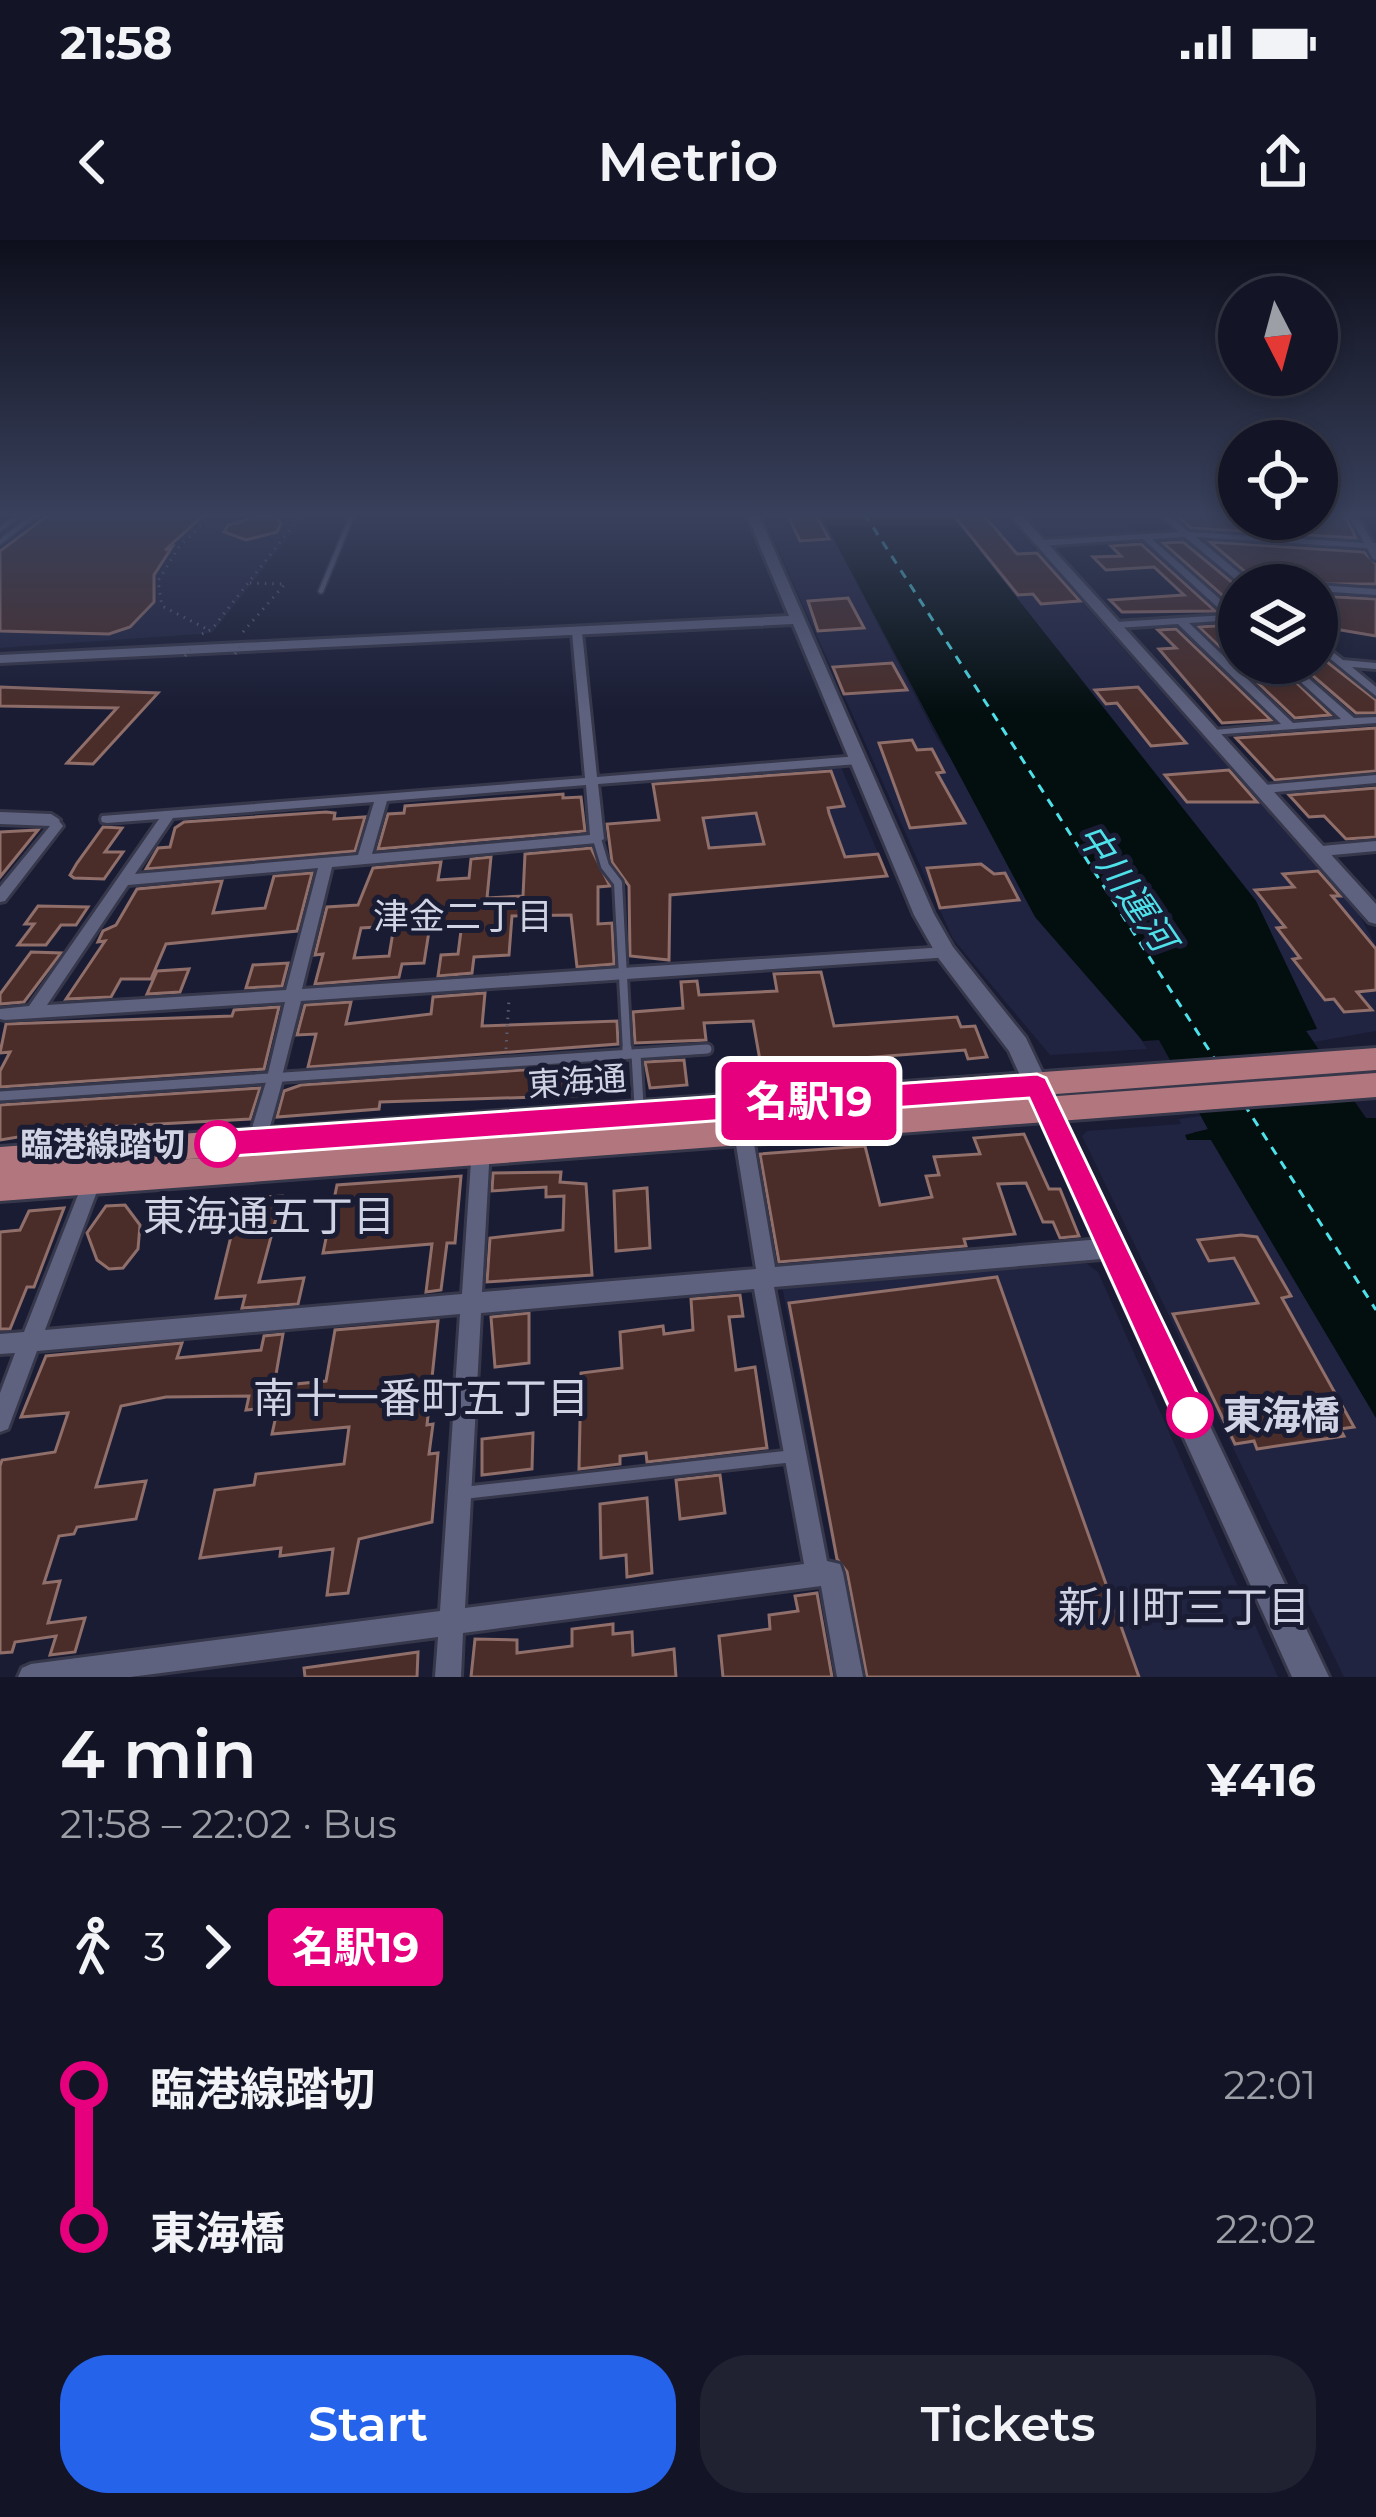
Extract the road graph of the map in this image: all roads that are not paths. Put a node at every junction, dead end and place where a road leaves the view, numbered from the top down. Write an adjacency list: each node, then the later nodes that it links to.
1 (325, 580): 6 (lane)
2 (781, 580): 10 (street)
3 (1075, 580): 12 (street)
4 (1193, 580): 8 (street)
5 (1338, 589): 7 (street)
6 (321, 591)
7 (1376, 592)
8 (1218, 603)
9 (1218, 619): 11 (street)
10 (798, 620): 13 (street); 24 (street)
11 (1180, 620): 12 (street); 22 (street)
12 (1116, 625): 23 (street)
13 (577, 632): 14 (street); 26 (street)
14 (0, 659)
15 (1338, 660): 16 (street)
16 (1341, 663): 17 (street); 19 (street)
17 (1376, 666)
18 (1308, 684): 21 (street)
19 (1376, 693)
20 (1376, 720): 21 (street)
21 (1351, 722): 22 (street)
22 (1290, 727): 23 (street)
23 (1214, 734): 27 (street)
24 (858, 760): 26 (street); 41 (street)
25 (1376, 779): 27 (street)
26 (593, 781): 28 (street); 33 (street)
27 (1265, 789): 35 (street)
28 (382, 797): 29 (street); 36 (street)
29 (169, 814): 31 (street); 38 (street)
30 (0, 818): 32 (street)
31 (107, 819)
32 (51, 820): 39 (street)
33 (597, 839): 36 (street); 42 (lane)
34 (1376, 846): 35 (street)
35 (1322, 851): 40 (street)
36 (364, 859): 37 (street)
37 (326, 862): 38 (street); 43 (street)
38 (124, 880): 44 (street)
39 (0, 897)
40 (1376, 917)
41 (946, 953): 42 (street); 51 (street)
42 (622, 976): 43 (street); 47 (lane)
43 (293, 996): 44 (street); 49 (street)
44 (34, 1012): 45 (street)
45 (3, 1015)
46 (707, 1048): 47 (lane)
47 (631, 1054): 49 (lane); 52 (lane)
48 (1369, 1073): 51 (main road)
49 (274, 1079): 50 (lane); 55 (street)
50 (0, 1096)
51 (1042, 1096): 52 (main road, 東海通); 53 (main road); 59 (street)
52 (639, 1112): 54 (main road, 東海通)
53 (743, 1132): 54 (main road); 60 (street)
54 (482, 1138): 55 (main road, 東海通); 57 (main road); 61 (street)
55 (257, 1141): 57 (main road, 東海通)
56 (0, 1160): 57 (main road, 東海通)
57 (98, 1166): 58 (main road); 62 (street)
58 (0, 1187)
59 (1113, 1248): 60 (street); 72 (street)
60 (765, 1277): 61 (street); 65 (street)
61 (471, 1303): 62 (street); 66 (street)
62 (31, 1342): 63 (street); 64 (street)
63 (0, 1344)
64 (0, 1421)
65 (796, 1456): 66 (lane); 67 (street)
66 (459, 1494): 68 (street)
67 (818, 1575): 68 (street); 71 (street)
68 (451, 1622): 69 (street); 70 (street)
69 (31, 1677)
70 (448, 1677)
71 (850, 1677)
72 (1311, 1677)

